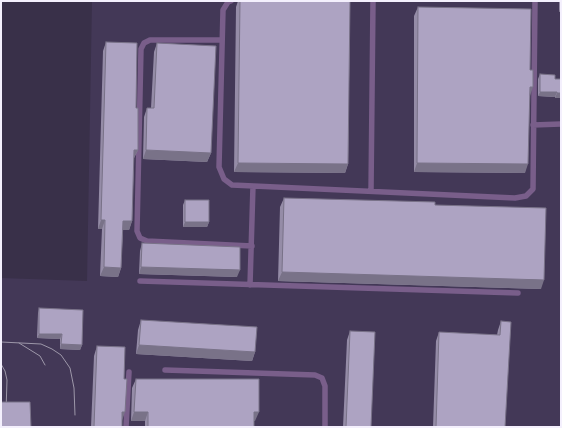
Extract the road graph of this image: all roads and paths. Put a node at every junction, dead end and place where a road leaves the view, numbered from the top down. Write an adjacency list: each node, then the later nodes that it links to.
1 (231, 1): 4 (lane)
2 (373, 1): 8 (lane)
3 (535, 1): 6 (lane)
4 (222, 40): 7 (lane); 9 (lane)
5 (561, 124): 6 (lane)
6 (533, 125): 8 (lane)
7 (254, 186): 8 (lane); 9 (lane)
8 (371, 191)
9 (252, 246): 11 (lane)
10 (140, 281): 11 (lane)
11 (250, 285): 12 (lane)
12 (518, 293)
13 (165, 370): 16 (lane)
14 (129, 372): 15 (lane)
15 (126, 427)
16 (325, 427)

